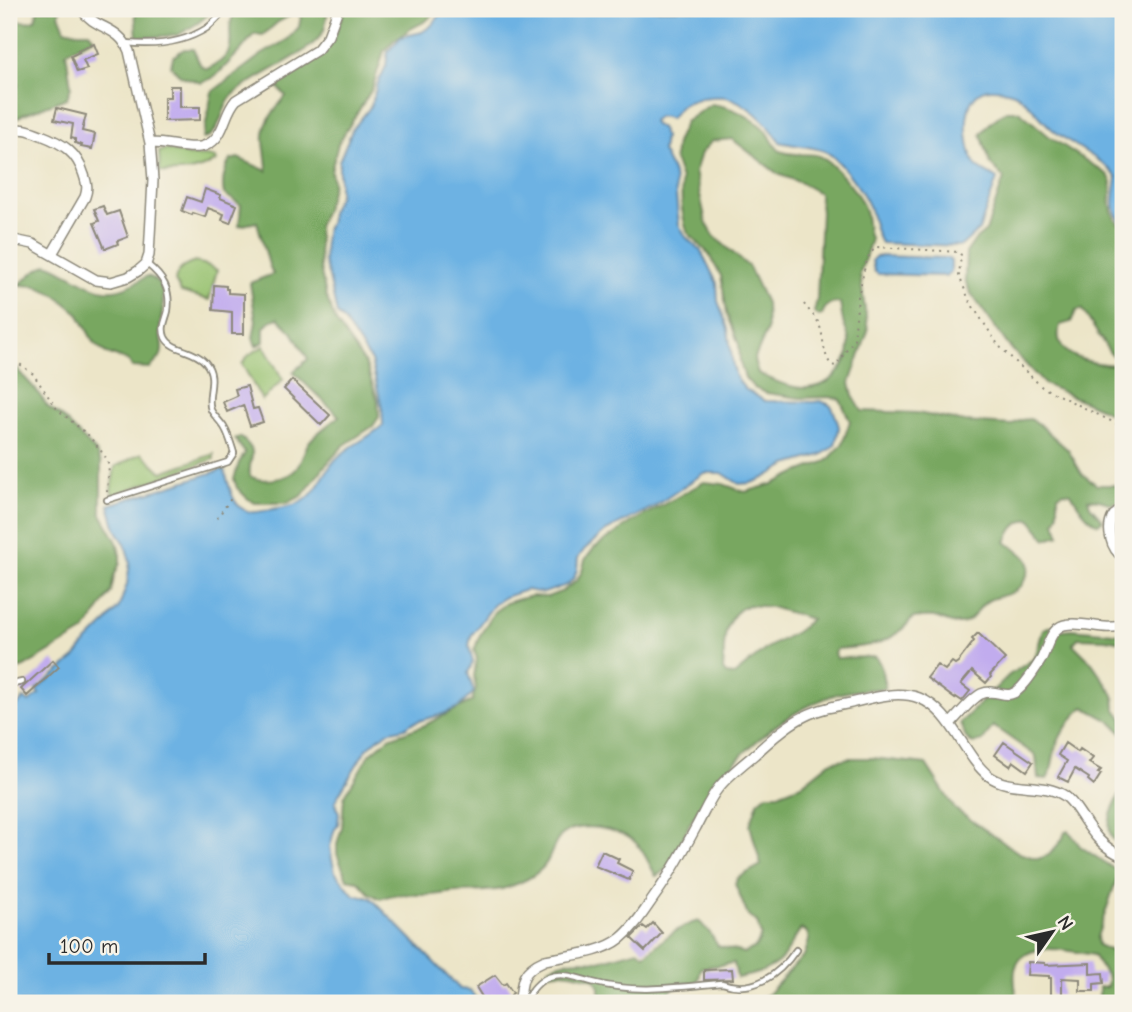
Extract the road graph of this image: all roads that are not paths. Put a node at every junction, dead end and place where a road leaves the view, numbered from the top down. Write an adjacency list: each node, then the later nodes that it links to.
1 (81, 9): 4 (street)
2 (226, 9): 4 (lane)
3 (338, 9): 6 (street)
4 (125, 43): 6 (street)
5 (9, 131): 8 (street)
6 (150, 143): 9 (street)
7 (9, 239): 8 (street)
8 (52, 254): 9 (street)
9 (146, 264): 10 (lane)
10 (107, 500)
11 (1123, 508): 12 (street)
12 (1123, 557)
13 (1123, 625): 16 (street)
14 (22, 682): 15 (lane)
15 (9, 685)
16 (950, 724): 17 (street); 19 (street)
17 (1123, 856)
18 (796, 950): 19 (lane)
19 (521, 1003)

